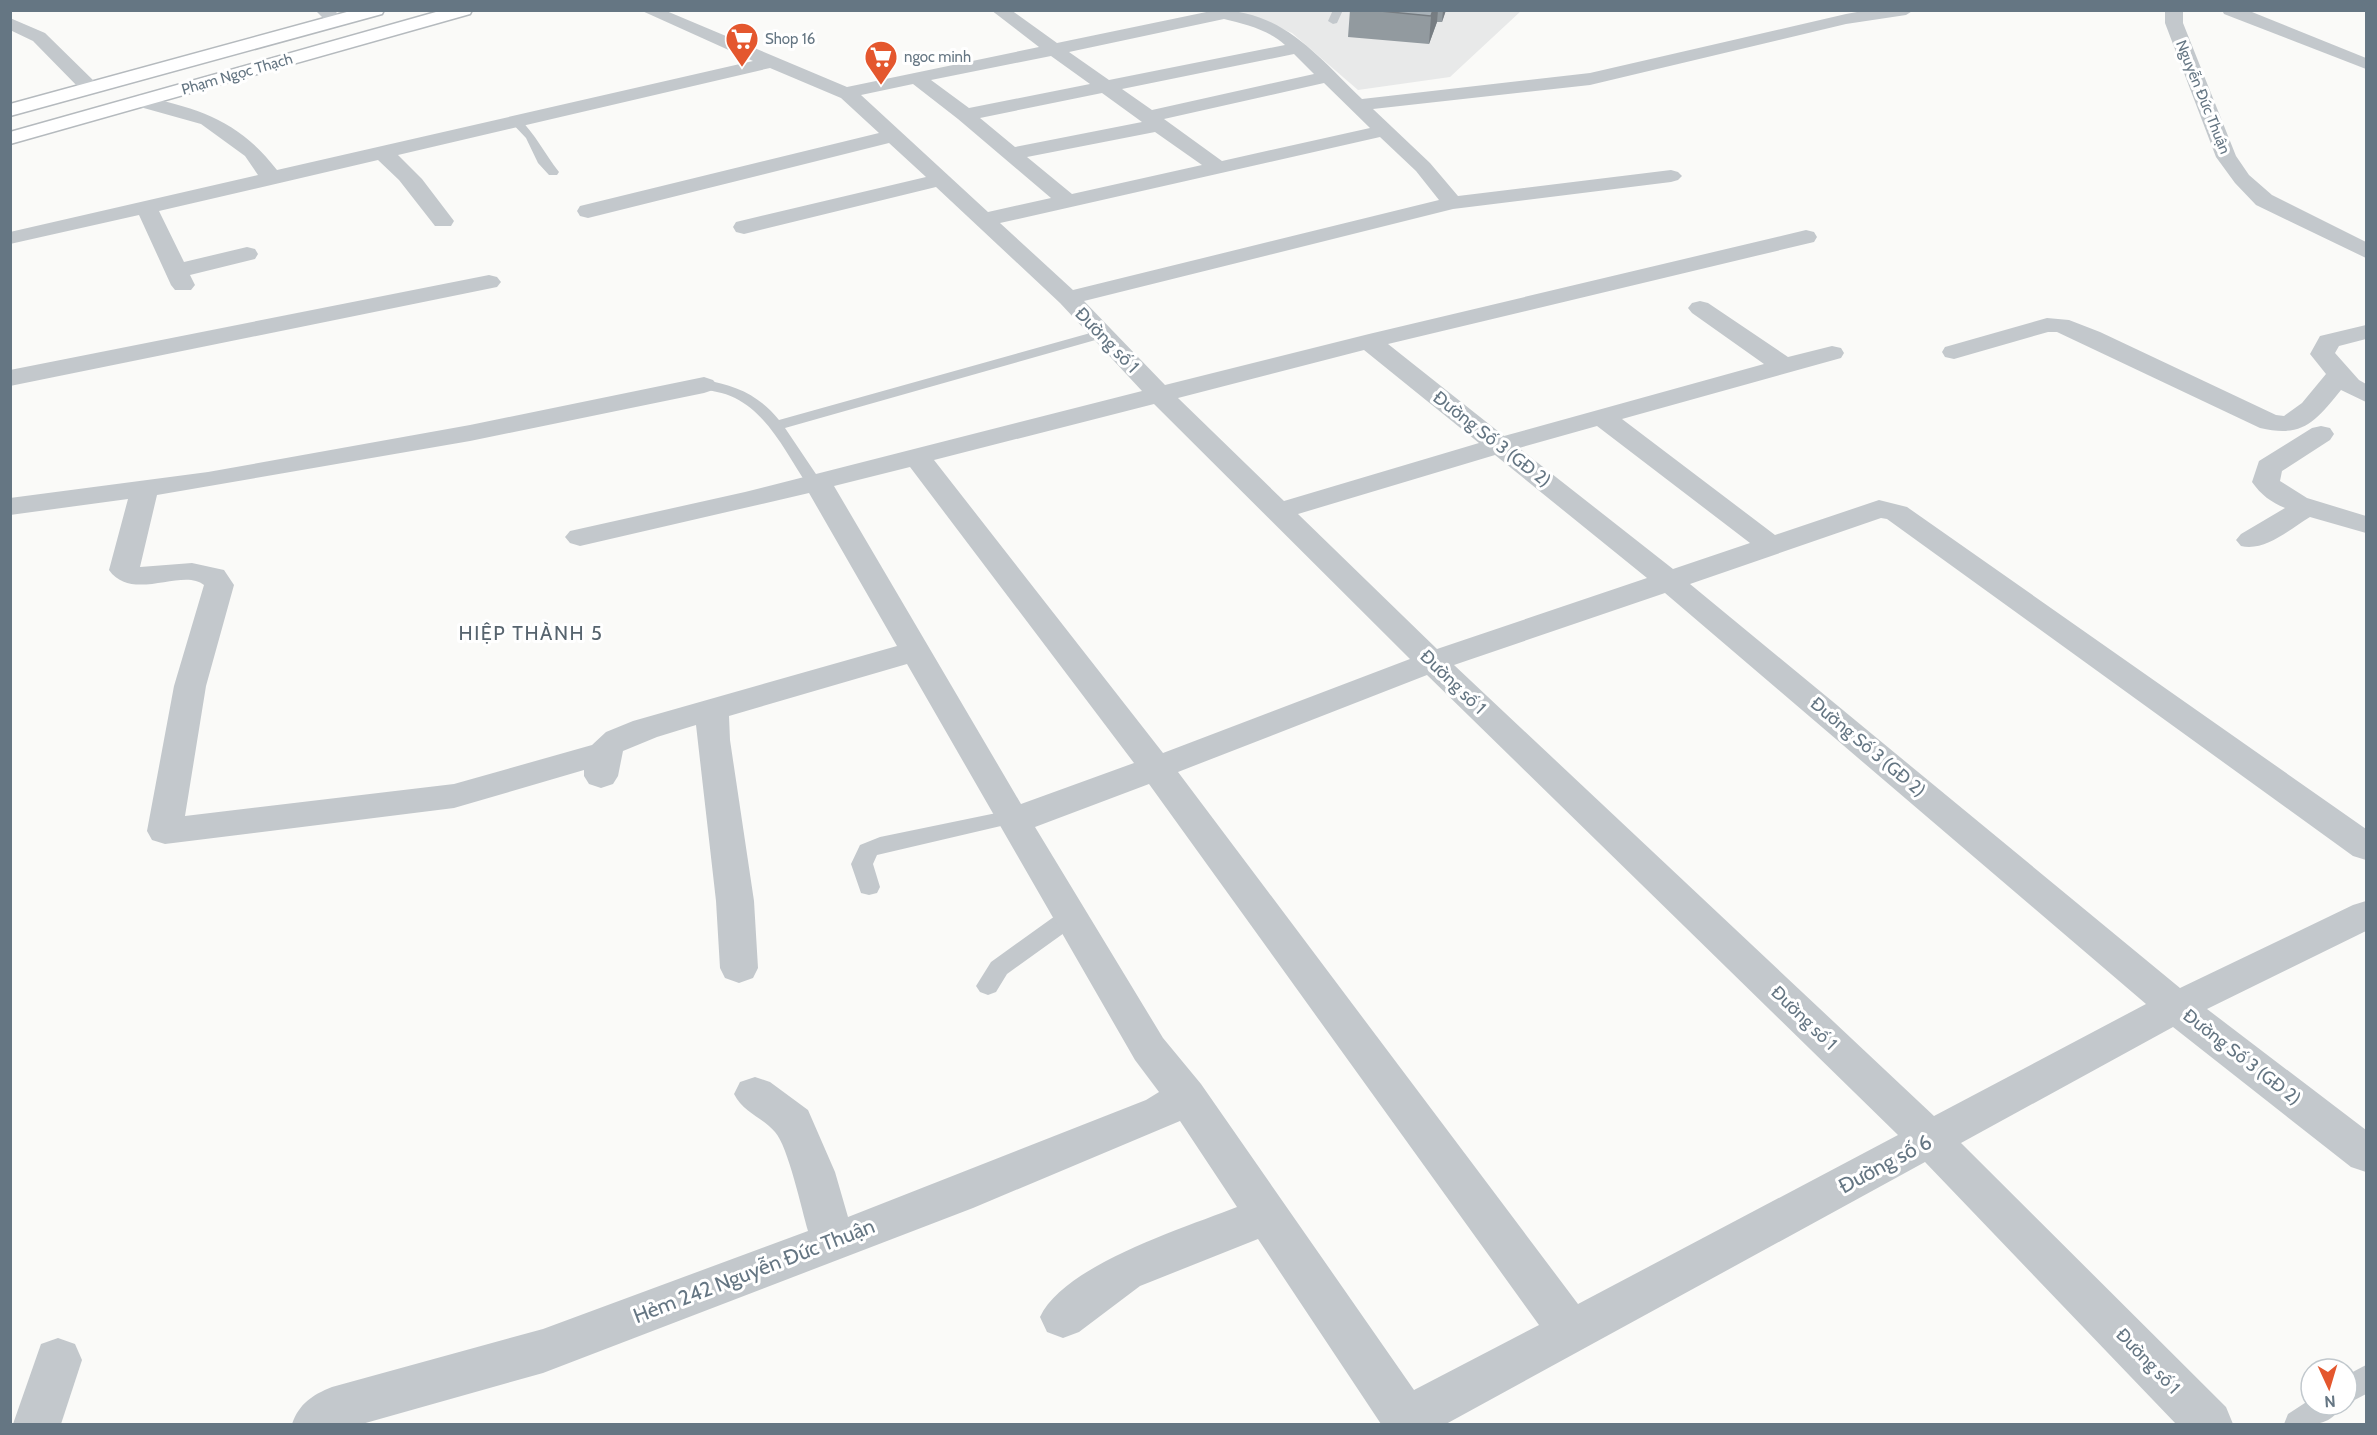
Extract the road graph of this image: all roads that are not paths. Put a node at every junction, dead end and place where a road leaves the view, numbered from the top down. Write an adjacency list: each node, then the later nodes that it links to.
1 (376, 10): 9 (main road, Phạm Ngọc Thạch)
2 (464, 10): 21 (main road, Phạm Ngọc Thạch)
3 (648, 10): 14 (street, Đường số 1)
4 (999, 10): 13 (street)
5 (1338, 10): 10 (lane)
6 (1906, 10): 22 (street)
7 (2174, 10): 46 (street, Nguyễn Đức Thuận)
8 (2230, 10): 15 (street)
9 (329, 16): 19 (main road, Phạm Ngọc Thạch)
10 (1333, 21)
11 (10, 23): 19 (street)
12 (1299, 48): 13 (street); 16 (street); 18 (street)
13 (1056, 50): 17 (street); 18 (street)
14 (772, 62): 20 (street, Đường số 1); 25 (street)
15 (2367, 64)
16 (1329, 76): 22 (street); 26 (street)
17 (916, 78): 20 (street); 24 (street)
18 (1107, 87): 24 (street); 26 (street)
19 (90, 88): 23 (main road, Phạm Ngọc Thạch)
20 (844, 93): 28 (street, Đường số 1)
21 (140, 101): 29 (main road, Phạm Ngọc Thạch); 35 (street)
22 (1358, 105): 27 (street)
23 (10, 110)
24 (965, 115): 31 (street)
25 (515, 120): 30 (street); 33 (lane)
26 (1154, 121): 31 (street); 32 (street)
27 (1382, 131): 32 (street); 38 (street)
28 (893, 136): 36 (street, Đường số 1); 40 (street)
29 (10, 138)
30 (381, 152): 35 (street); 42 (street)
31 (1011, 154): 37 (street)
32 (1219, 168): 37 (street)
33 (553, 172)
34 (1671, 176): 38 (street)
35 (271, 177): 39 (street)
36 (941, 180): 41 (street, Đường số 1); 43 (street)
37 (1067, 201): 41 (street)
38 (1453, 203): 49 (street)
39 (146, 207): 45 (street); 47 (street)
40 (588, 211)
41 (984, 220): 49 (street, Đường số 1)
42 (443, 221)
43 (744, 227)
44 (1806, 237): 53 (street)
45 (12, 238)
46 (2362, 244)
47 (247, 254)
48 (489, 282): 58 (street)
49 (1068, 298): 52 (street, Đường số 1)
50 (1700, 308): 56 (street)
51 (2367, 332): 57 (street)
52 (1101, 334): 61 (street, Đường số 1); 63 (lane)
53 (1369, 341): 61 (street); 65 (street, Đường Số 3 (GĐ 2))
54 (1954, 352): 57 (street)
55 (1832, 353): 56 (street)
56 (1784, 366): 62 (street)
57 (2340, 374): 60 (street)
58 (10, 378)
59 (704, 385): 63 (lane); 68 (street)
60 (2367, 394)
61 (1161, 396): 66 (street); 71 (street, Đường số 1)
62 (1602, 417): 65 (street); 75 (street)
63 (774, 426): 67 (lane)
64 (2321, 434): 70 (street)
65 (1500, 445): 71 (street); 76 (street, Đường Số 3 (GĐ 2))
66 (917, 457): 67 (street); 80 (street)
67 (814, 483): 73 (street); 77 (street)
68 (145, 488): 69 (street); 79 (street)
69 (10, 507)
70 (2308, 507): 72 (street); 74 (street)
71 (1279, 511): 78 (street, Đường số 1)
72 (2367, 525)
73 (580, 537)
74 (2251, 540)
75 (1772, 546): 76 (street); 82 (street)
76 (1669, 580): 78 (street); 88 (street, Đường Số 3 (GĐ 2))
77 (915, 651): 79 (street); 81 (street)
78 (1432, 662): 80 (street); 91 (street, Đường số 1)
79 (712, 710): 86 (street)
80 (1156, 768): 81 (street); 96 (street)
81 (1011, 817): 83 (lane); 85 (street)
82 (2367, 847)
83 (869, 887)
84 (2367, 915): 88 (street, Đường số 6)
85 (1070, 917): 87 (lane); 90 (street)
86 (739, 968)
87 (988, 986)
88 (2176, 1007): 91 (street, Đường số 6); 92 (street, Đường Số 3 (GĐ 2))
89 (755, 1094): 94 (street)
90 (1186, 1096): 93 (street); 94 (street, Hẻm 242 Nguyễn Đức Thuận)
91 (1930, 1139): 96 (street, Đường số 6); 101 (street, Đường số 1)
92 (2367, 1154)
93 (1266, 1216): 95 (street); 98 (street)
94 (833, 1242): 100 (street, Hẻm 242 Nguyễn Đức Thuận)
95 (1063, 1317)
96 (1571, 1332): 98 (street, Đường số 6)
97 (58, 1360): 99 (street)
98 (1408, 1422)
99 (37, 1425)
100 (316, 1425)
101 (2209, 1425)

